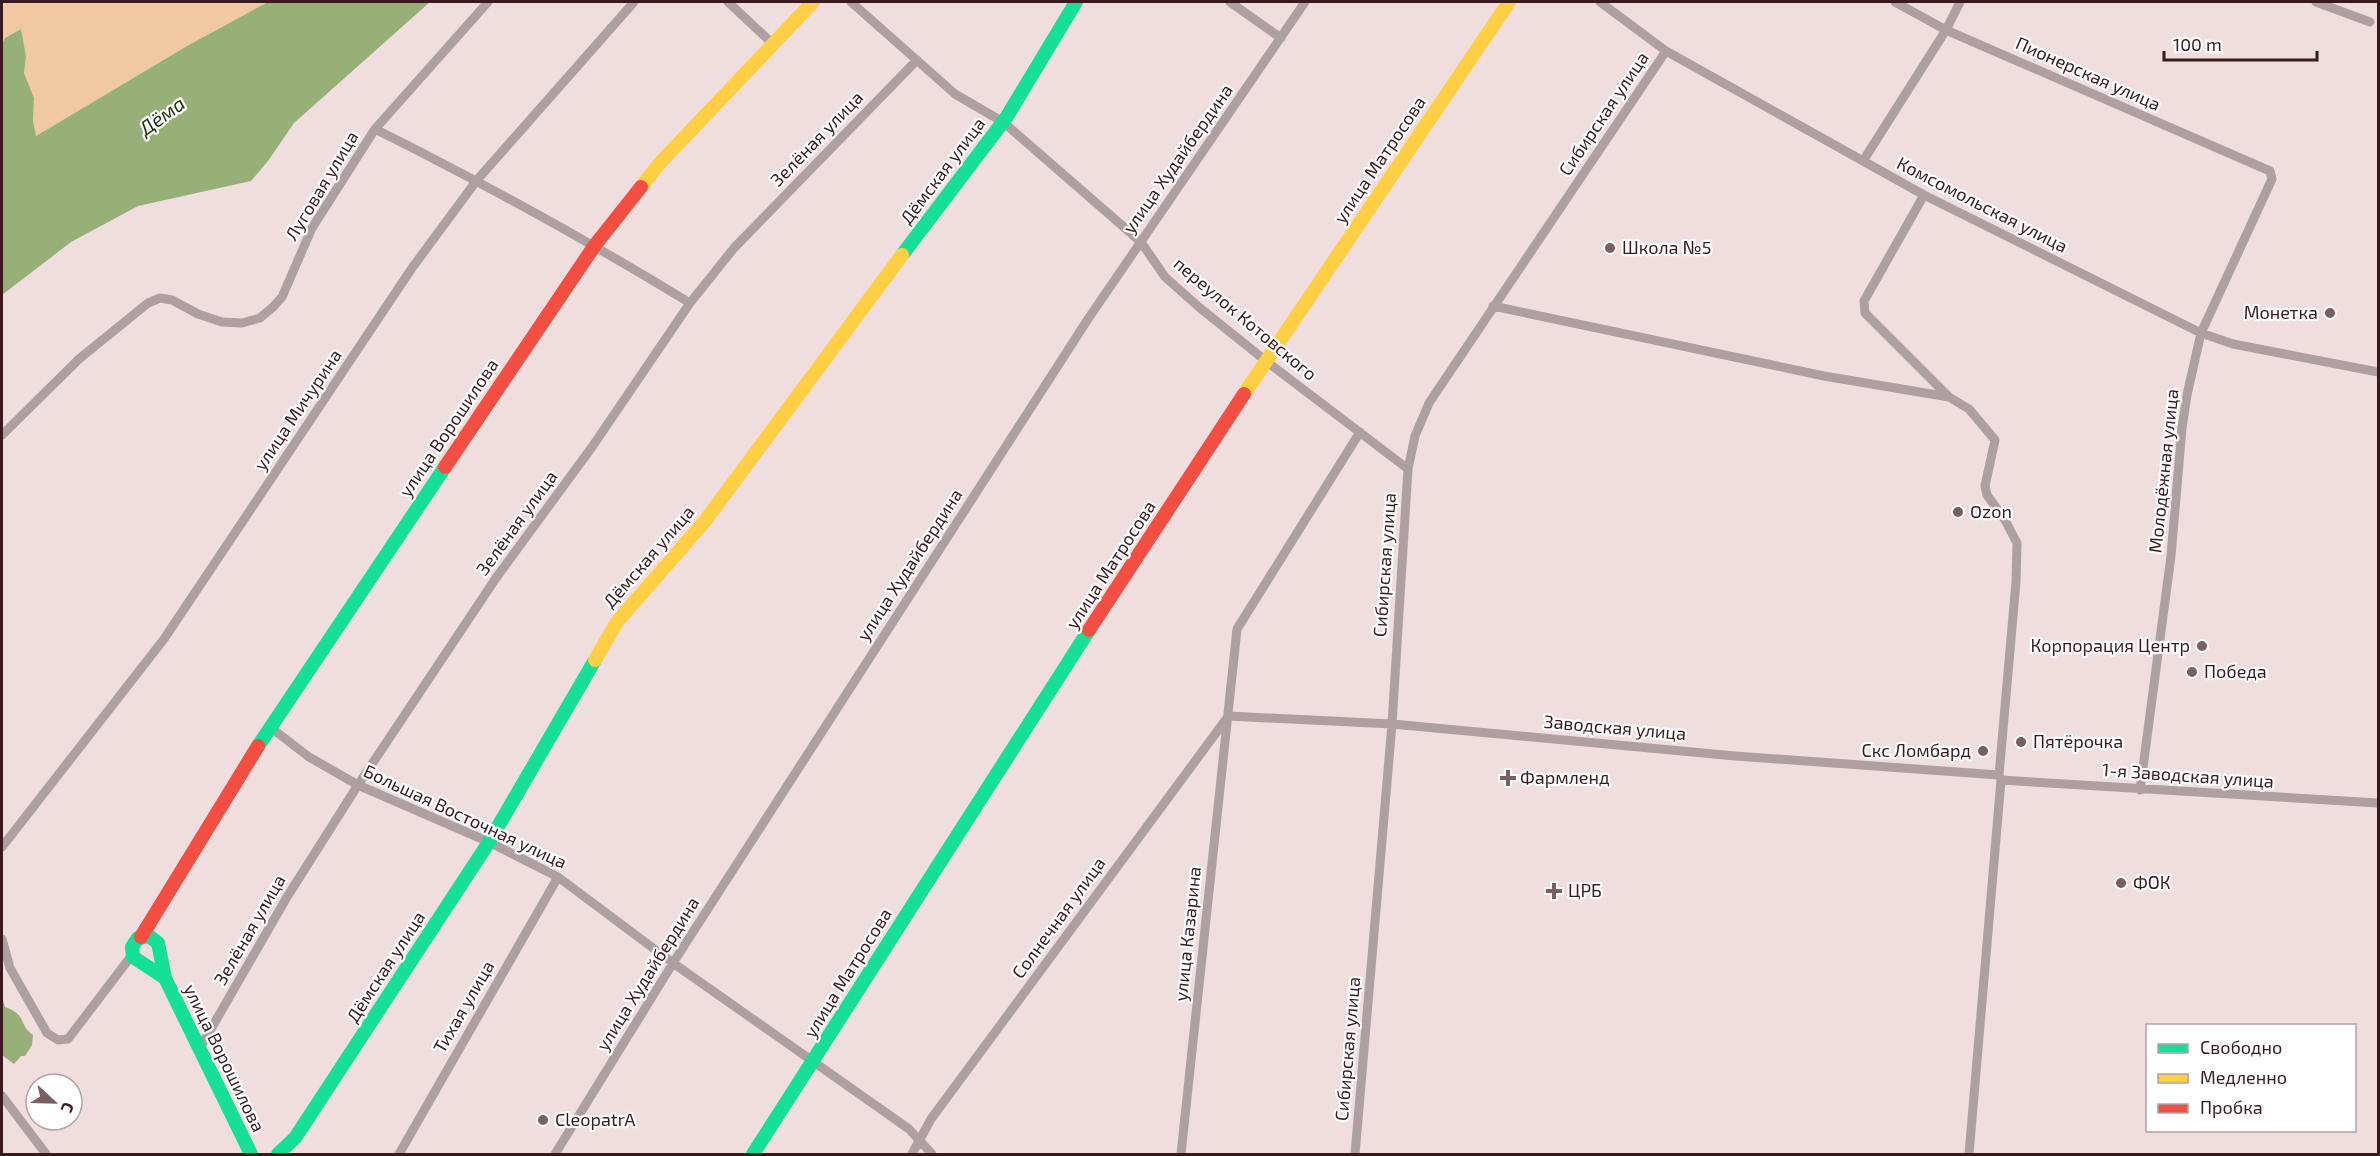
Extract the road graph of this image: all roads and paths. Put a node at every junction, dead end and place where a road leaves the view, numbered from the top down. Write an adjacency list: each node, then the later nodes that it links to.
1 (488, 2): 21 (street, Луговая улица)
2 (634, 2): 24 (street, улица Мичурина)
3 (728, 2): 17 (street)
4 (813, 2): 17 (street, улица Ворошилова)
5 (851, 2): 19 (street, переулок Котовского)
6 (1076, 2): 20 (street, Дёмская улица)
7 (1230, 2): 16 (street)
8 (1305, 2): 16 (street, улица Худайбердина)
9 (1509, 2): 31 (street, улица Матросова)
10 (1600, 2): 18 (street, Комсомольская улица)
11 (1895, 2): 15 (street, Пионерская улица)
12 (1960, 2): 15 (street)
13 (2316, 2): 14 (street)
14 (2370, 22)
15 (1946, 30): 22 (street); 23 (street, Пионерская улица)
16 (1281, 38): 26 (street, улица Худайбердина)
17 (773, 44): 27 (street, улица Ворошилова)
18 (1666, 51): 22 (street, Комсомольская улица); 29 (street, Сибирская улица)
19 (917, 60): 20 (street, переулок Котовского); 28 (street, Зелёная улица)
20 (1003, 122): 26 (street, переулок Котовского); 44 (street, Дёмская улица)
21 (375, 129): 24 (street); 35 (street, Луговая улица)
22 (1863, 161): 25 (street, Комсомольская улица)
23 (2270, 171): 30 (street, Молодёжная улица)
24 (477, 180): 27 (street); 45 (street, улица Мичурина)
25 (1924, 195): 30 (street, Комсомольская улица); 33 (street)
26 (1141, 242): 31 (street, переулок Котовского); 52 (street, улица Худайбердина)
27 (595, 245): 28 (street); 39 (street, улица Ворошилова)
28 (690, 303): 41 (street, Зелёная улица)
29 (1493, 306): 33 (street); 36 (street, Сибирская улица)
30 (2201, 333): 32 (street, Комсомольская улица); 42 (street, Молодёжная улица)
31 (1266, 362): 34 (street, переулок Котовского); 56 (street, улица Матросова)
32 (2379, 372)
33 (1949, 397): 40 (street)
34 (1360, 432): 36 (street, переулок Котовского); 37 (street, улица Казарина)
35 (2, 435)
36 (1408, 469): 38 (street, Сибирская улица)
37 (1228, 716): 38 (street, Заводская улица); 58 (street, Солнечная улица); 67 (street, улица Казарина)
38 (1392, 724): 40 (street, Заводская улица); 68 (street, Сибирская улица)
39 (270, 727): 41 (street, Большая Восточная улица); 47 (street, улица Ворошилова)
40 (2000, 778): 42 (street, 1-я Заводская улица); 69 (street)
41 (358, 784): 44 (street, Большая Восточная улица); 55 (street, Зелёная улица)
42 (2140, 790): 43 (street, 1-я Заводская улица)
43 (2379, 803)
44 (489, 842): 46 (street, Большая Восточная улица); 61 (street, Дёмская улица)
45 (2, 848)
46 (558, 877): 52 (street, Большая Восточная улица); 62 (street, Тихая улица)
47 (159, 909): 48 (street, улица Ворошилова); 50 (street, улица Ворошилова)
48 (141, 936): 50 (street); 51 (street)
49 (2, 939): 51 (street)
50 (158, 947): 53 (street); 54 (street, улица Ворошилова)
51 (132, 955): 53 (street)
52 (673, 963): 56 (street, Большая Восточная улица); 63 (street, улица Худайбердина)
53 (145, 964): 54 (street, улица Ворошилова)
54 (165, 978): 55 (street, улица Ворошилова)
55 (200, 1048): 60 (street, улица Ворошилова)
56 (813, 1061): 58 (street, Большая Восточная улица); 64 (street, улица Матросова)
57 (2, 1096): 59 (street)
58 (919, 1140): 65 (street, Солнечная улица); 66 (street, Большая Восточная улица)
59 (46, 1155)
60 (251, 1155)
61 (278, 1155)
62 (399, 1155)
63 (555, 1155)
64 (753, 1155)
65 (912, 1155)
66 (932, 1155)
67 (1181, 1155)
68 (1355, 1155)
69 (1969, 1155)

